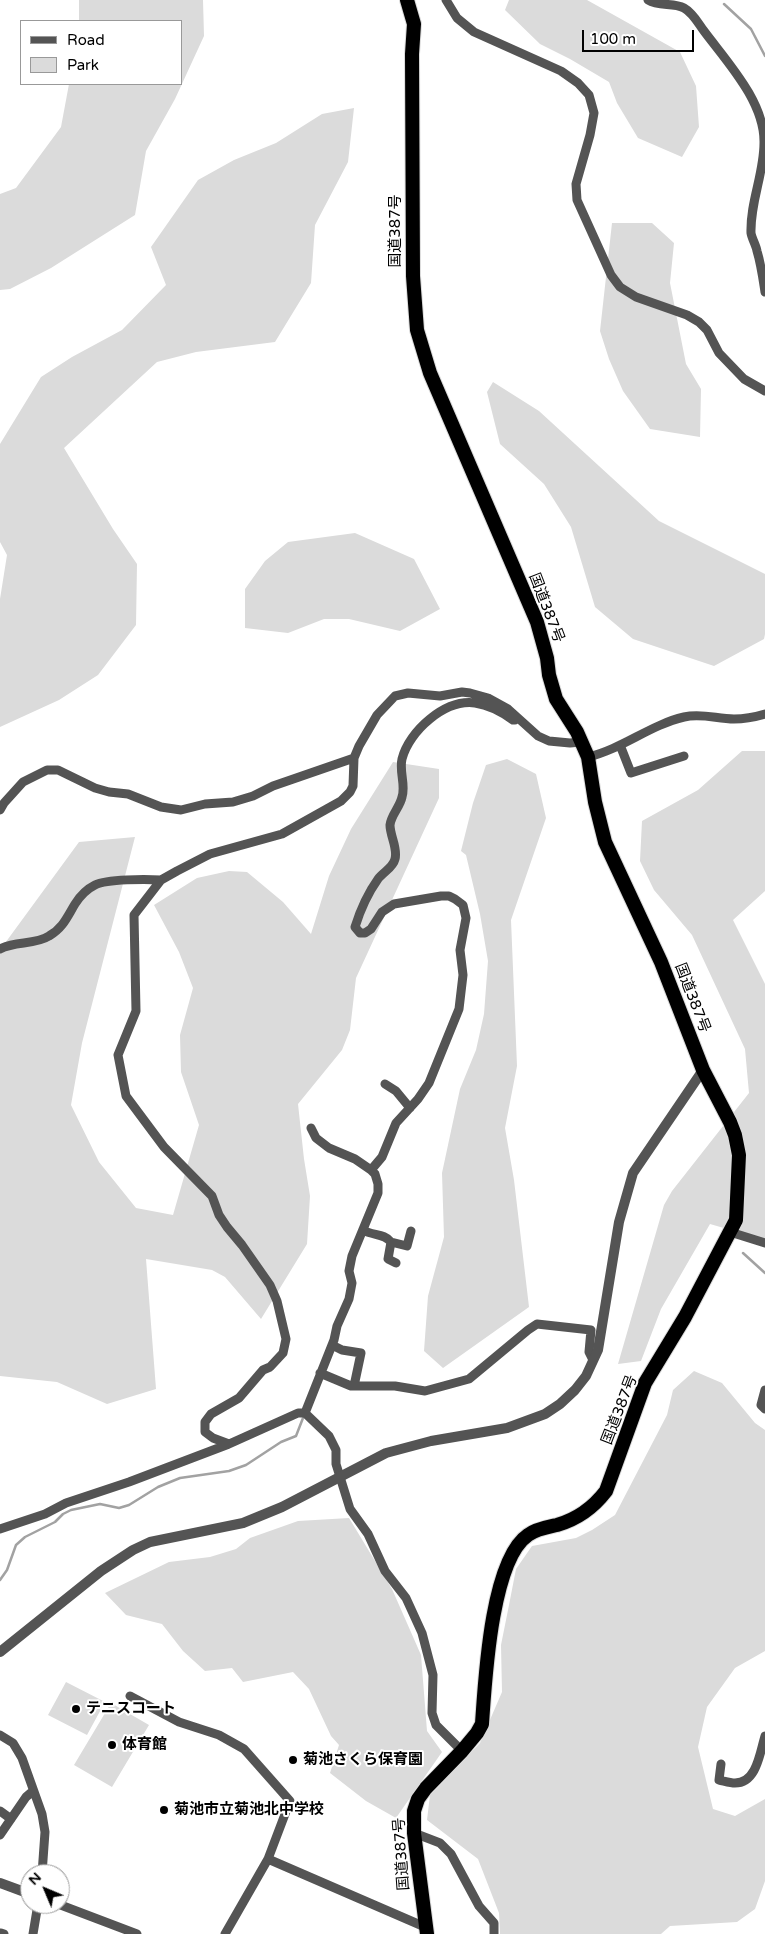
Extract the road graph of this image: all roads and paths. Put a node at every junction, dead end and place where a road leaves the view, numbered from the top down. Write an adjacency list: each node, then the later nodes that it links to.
1 (407, 0): 8 (highway, 国道387号)
2 (446, 0): 5 (street)
3 (648, 0): 4 (street)
4 (765, 292)
5 (765, 391)
6 (765, 714): 9 (street)
7 (518, 719): 8 (street); 12 (street); 18 (street)
8 (581, 742): 11 (highway, 国道387号)
9 (620, 746): 10 (street); 11 (street)
10 (684, 756)
11 (588, 757): 16 (highway, 国道387号)
12 (354, 758): 13 (street); 14 (street)
13 (0, 810)
14 (160, 880): 15 (street); 34 (street)
15 (0, 949)
16 (703, 1070): 23 (highway, 国道387号); 28 (street)
17 (385, 1084): 18 (street)
18 (410, 1108): 20 (street)
19 (311, 1128): 20 (street)
20 (371, 1170): 21 (street)
21 (363, 1230): 24 (street); 27 (street)
22 (411, 1231): 24 (street)
23 (730, 1232): 25 (street); 41 (highway, 国道387号)
24 (391, 1242): 26 (street)
25 (765, 1243)
26 (396, 1263)
27 (332, 1345): 29 (street); 30 (street)
28 (593, 1360): 30 (street); 35 (street)
29 (320, 1373): 30 (street); 33 (street)
30 (354, 1386)
31 (765, 1390): 32 (street)
32 (765, 1409)
33 (305, 1414): 34 (street); 35 (street)
34 (229, 1444): 36 (street)
35 (340, 1476): 37 (street); 41 (street)
36 (0, 1529)
37 (0, 1652)
38 (130, 1696): 48 (street)
39 (0, 1735): 43 (street)
40 (765, 1736): 42 (street)
41 (462, 1751): 46 (highway, 国道387号)
42 (721, 1764)
43 (33, 1791): 45 (street); 49 (street)
44 (0, 1811): 45 (street)
45 (11, 1819): 47 (street)
46 (414, 1833): 54 (highway, 国道387号); 58 (street)
47 (0, 1835)
48 (268, 1859): 54 (street); 57 (street)
49 (43, 1864)
50 (0, 1883): 51 (street)
51 (20, 1890)
52 (70, 1909): 56 (street)
53 (36, 1914): 55 (street)
54 (426, 1931)
55 (33, 1934)
56 (137, 1934)
57 (225, 1934)
58 (494, 1934)

